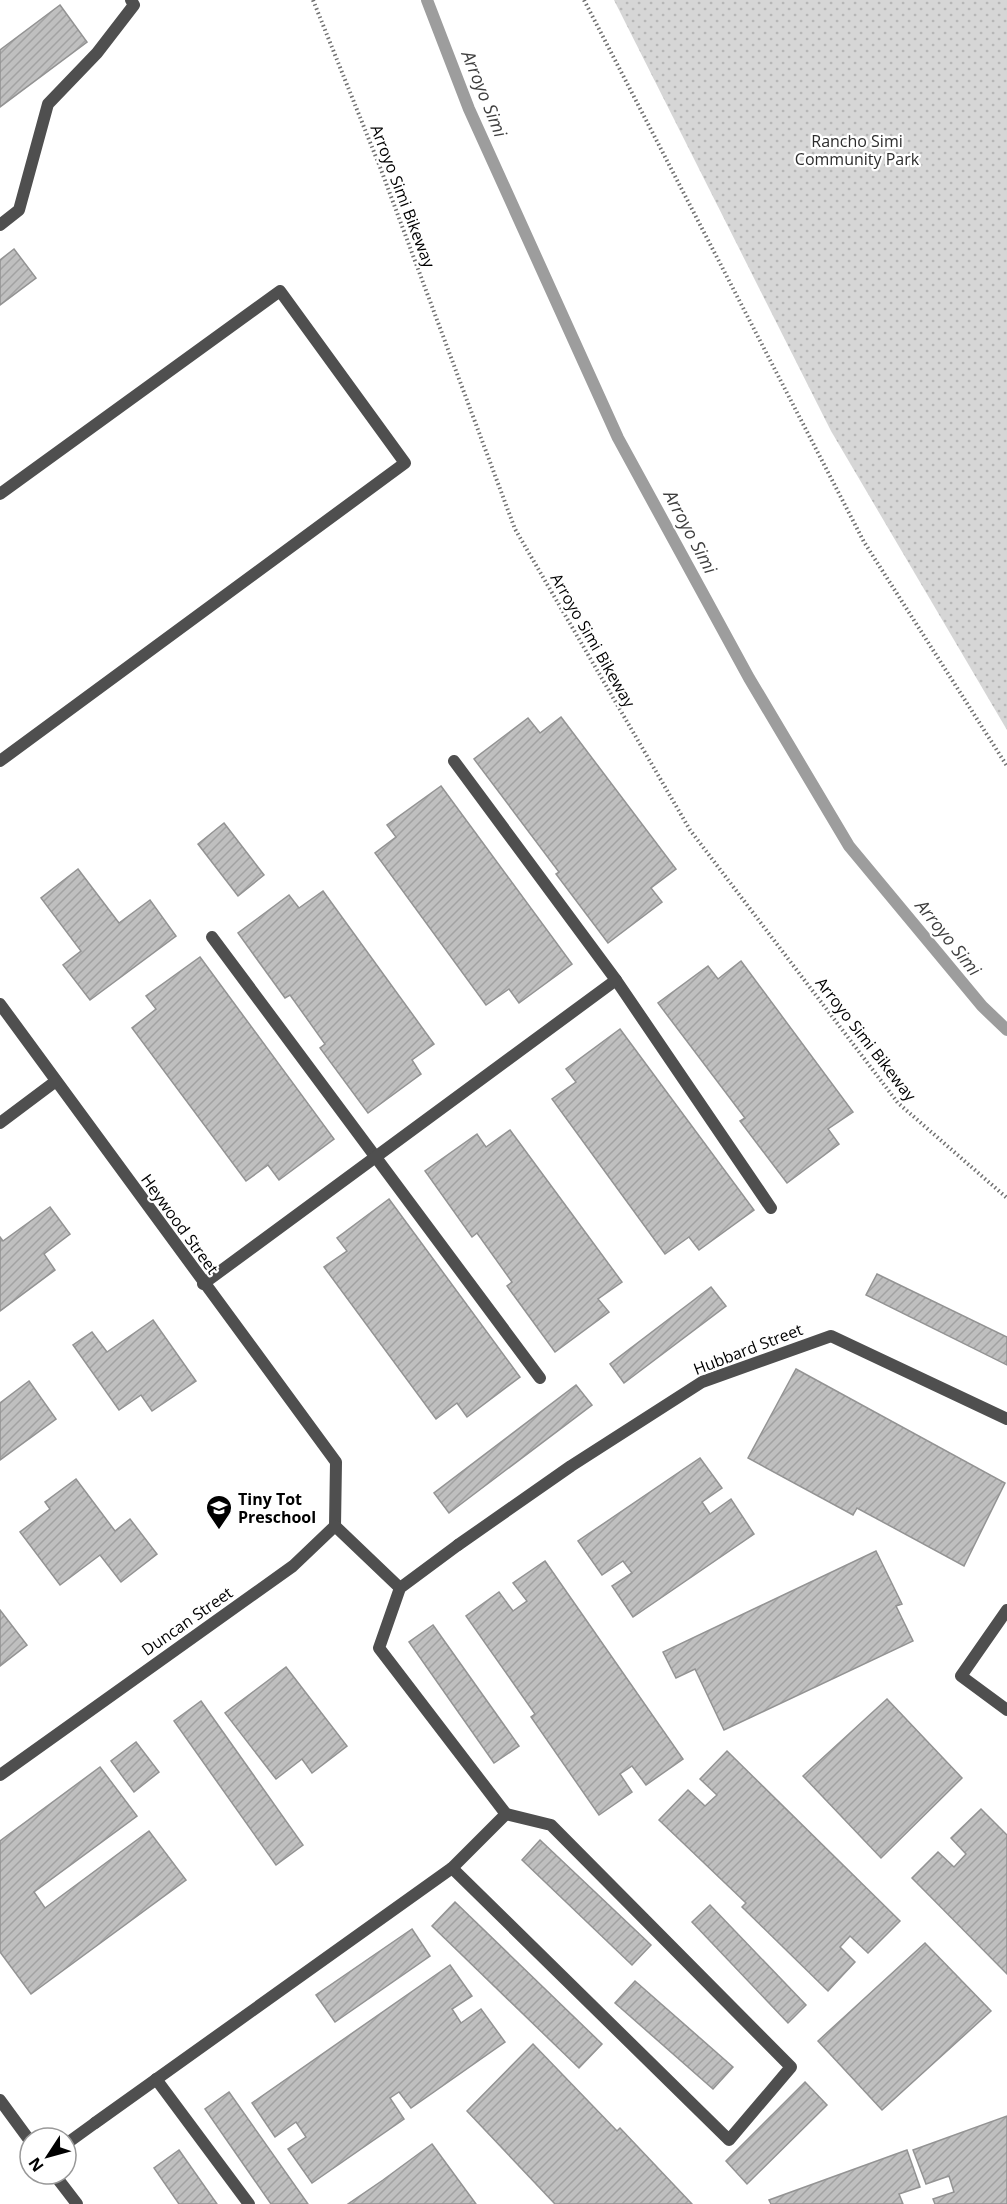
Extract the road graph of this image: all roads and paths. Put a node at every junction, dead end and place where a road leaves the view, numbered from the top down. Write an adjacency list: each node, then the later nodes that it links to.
1 (131, 0): 4 (street)
2 (313, 0): 15 (path, Arroyo Simi Bikeway)
3 (584, 0): 8 (path)
4 (0, 225)
5 (0, 494): 6 (street)
6 (0, 761)
7 (454, 761): 10 (street)
8 (1007, 766)
9 (212, 937): 14 (street)
10 (616, 980): 14 (street); 16 (street)
11 (0, 1004): 12 (street, Heywood Street)
12 (56, 1081): 13 (street); 17 (street, Heywood Street)
13 (0, 1123)
14 (376, 1157): 17 (street); 18 (street)
15 (1007, 1198)
16 (771, 1208)
17 (203, 1284): 20 (street, Heywood Street)
18 (540, 1378)
19 (1007, 1419): 21 (street, Hubbard Street)
20 (335, 1526): 21 (street); 24 (street, Duncan Street)
21 (400, 1588): 25 (street)
22 (1007, 1610): 23 (street)
23 (1007, 1710)
24 (0, 1774)
25 (506, 1814): 26 (street); 26 (street)
26 (452, 1868): 27 (street)
27 (156, 2079): 30 (street); 33 (street)
28 (0, 2100): 29 (street)
29 (19, 2126)
30 (78, 2135)
31 (63, 2186): 32 (street)
32 (77, 2204)
33 (249, 2204)

